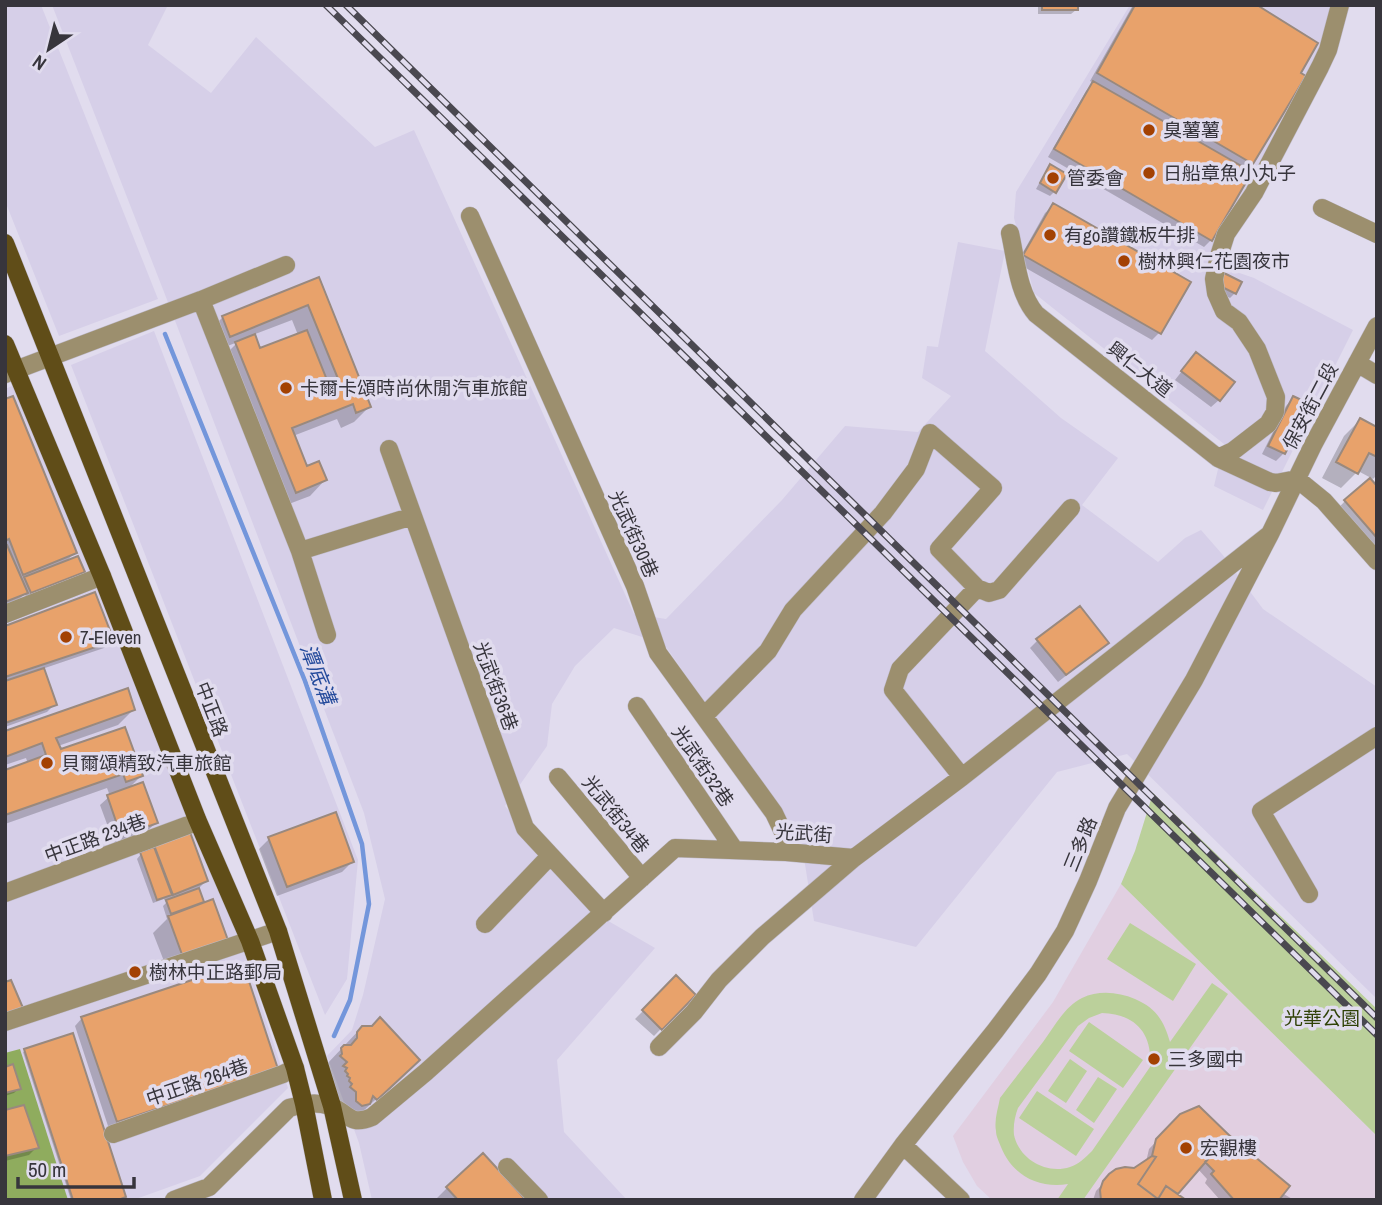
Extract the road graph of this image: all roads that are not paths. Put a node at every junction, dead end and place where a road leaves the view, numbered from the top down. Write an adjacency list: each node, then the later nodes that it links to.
1 (1340, 5): 17 (street)
2 (1322, 208): 5 (street)
3 (470, 216): 29 (street, 光武街30巷)
4 (1010, 233): 17 (street, 興仁大道)
5 (1377, 234)
6 (5, 243): 8 (main road, 中正路)
7 (286, 265): 9 (street)
8 (12, 279): 12 (main road, 中正路)
9 (201, 300): 12 (street); 22 (street)
10 (1377, 326): 13 (street, 保安街二段)
11 (5, 344): 14 (main road)
12 (50, 357): 14 (street); 43 (main road, 中正路)
13 (1357, 363): 15 (street); 18 (street, 保安街二段)
14 (11, 372): 24 (main road)
15 (1377, 375)
16 (389, 449): 20 (street, 光武街36巷)
17 (1218, 458): 18 (street, 興仁大道)
18 (1297, 479): 21 (street, 三多路); 23 (street, 保安街二段)
19 (1072, 508): 25 (street)
20 (413, 516): 22 (street); 36 (street, 光武街36巷)
21 (1270, 534): 31 (street, 光武街); 51 (street, 三多路)
22 (300, 551): 27 (street)
23 (1377, 561)
24 (102, 576): 26 (street); 33 (main road)
25 (977, 588): 29 (street); 31 (street)
26 (5, 614)
27 (327, 635)
28 (637, 706): 34 (street, 光武街32巷)
29 (704, 716): 35 (street, 光武街30巷)
30 (1377, 736): 40 (street)
31 (962, 776): 37 (street, 光武街)
32 (558, 777): 38 (street, 光武街34巷)
33 (197, 819): 39 (street, 中正路 234巷); 44 (main road)
34 (734, 849): 35 (street, 光武街); 38 (street, 光武街)
35 (786, 852): 37 (street, 光武街)
36 (550, 856): 41 (street, 光武街36巷); 42 (street)
37 (854, 858): 46 (street)
38 (642, 878): 41 (street, 光武街)
39 (5, 893)
40 (1309, 894)
41 (604, 913): 49 (street, 光武街)
42 (485, 925)
43 (278, 931): 44 (street); 49 (main road, 中正路)
44 (250, 941): 45 (street); 47 (main road)
45 (5, 1022)
46 (659, 1047)
47 (295, 1068): 48 (main road); 50 (street, 中正路 264巷)
48 (304, 1104): 49 (street); 53 (street); 54 (main road)
49 (332, 1106): 55 (main road, 中正路)
50 (113, 1134)
51 (903, 1145): 57 (street, 三多路); 58 (street)
52 (507, 1167): 56 (street)
53 (174, 1200)
54 (323, 1200)
55 (353, 1200)
56 (539, 1200)
57 (863, 1200)
58 (961, 1200)

